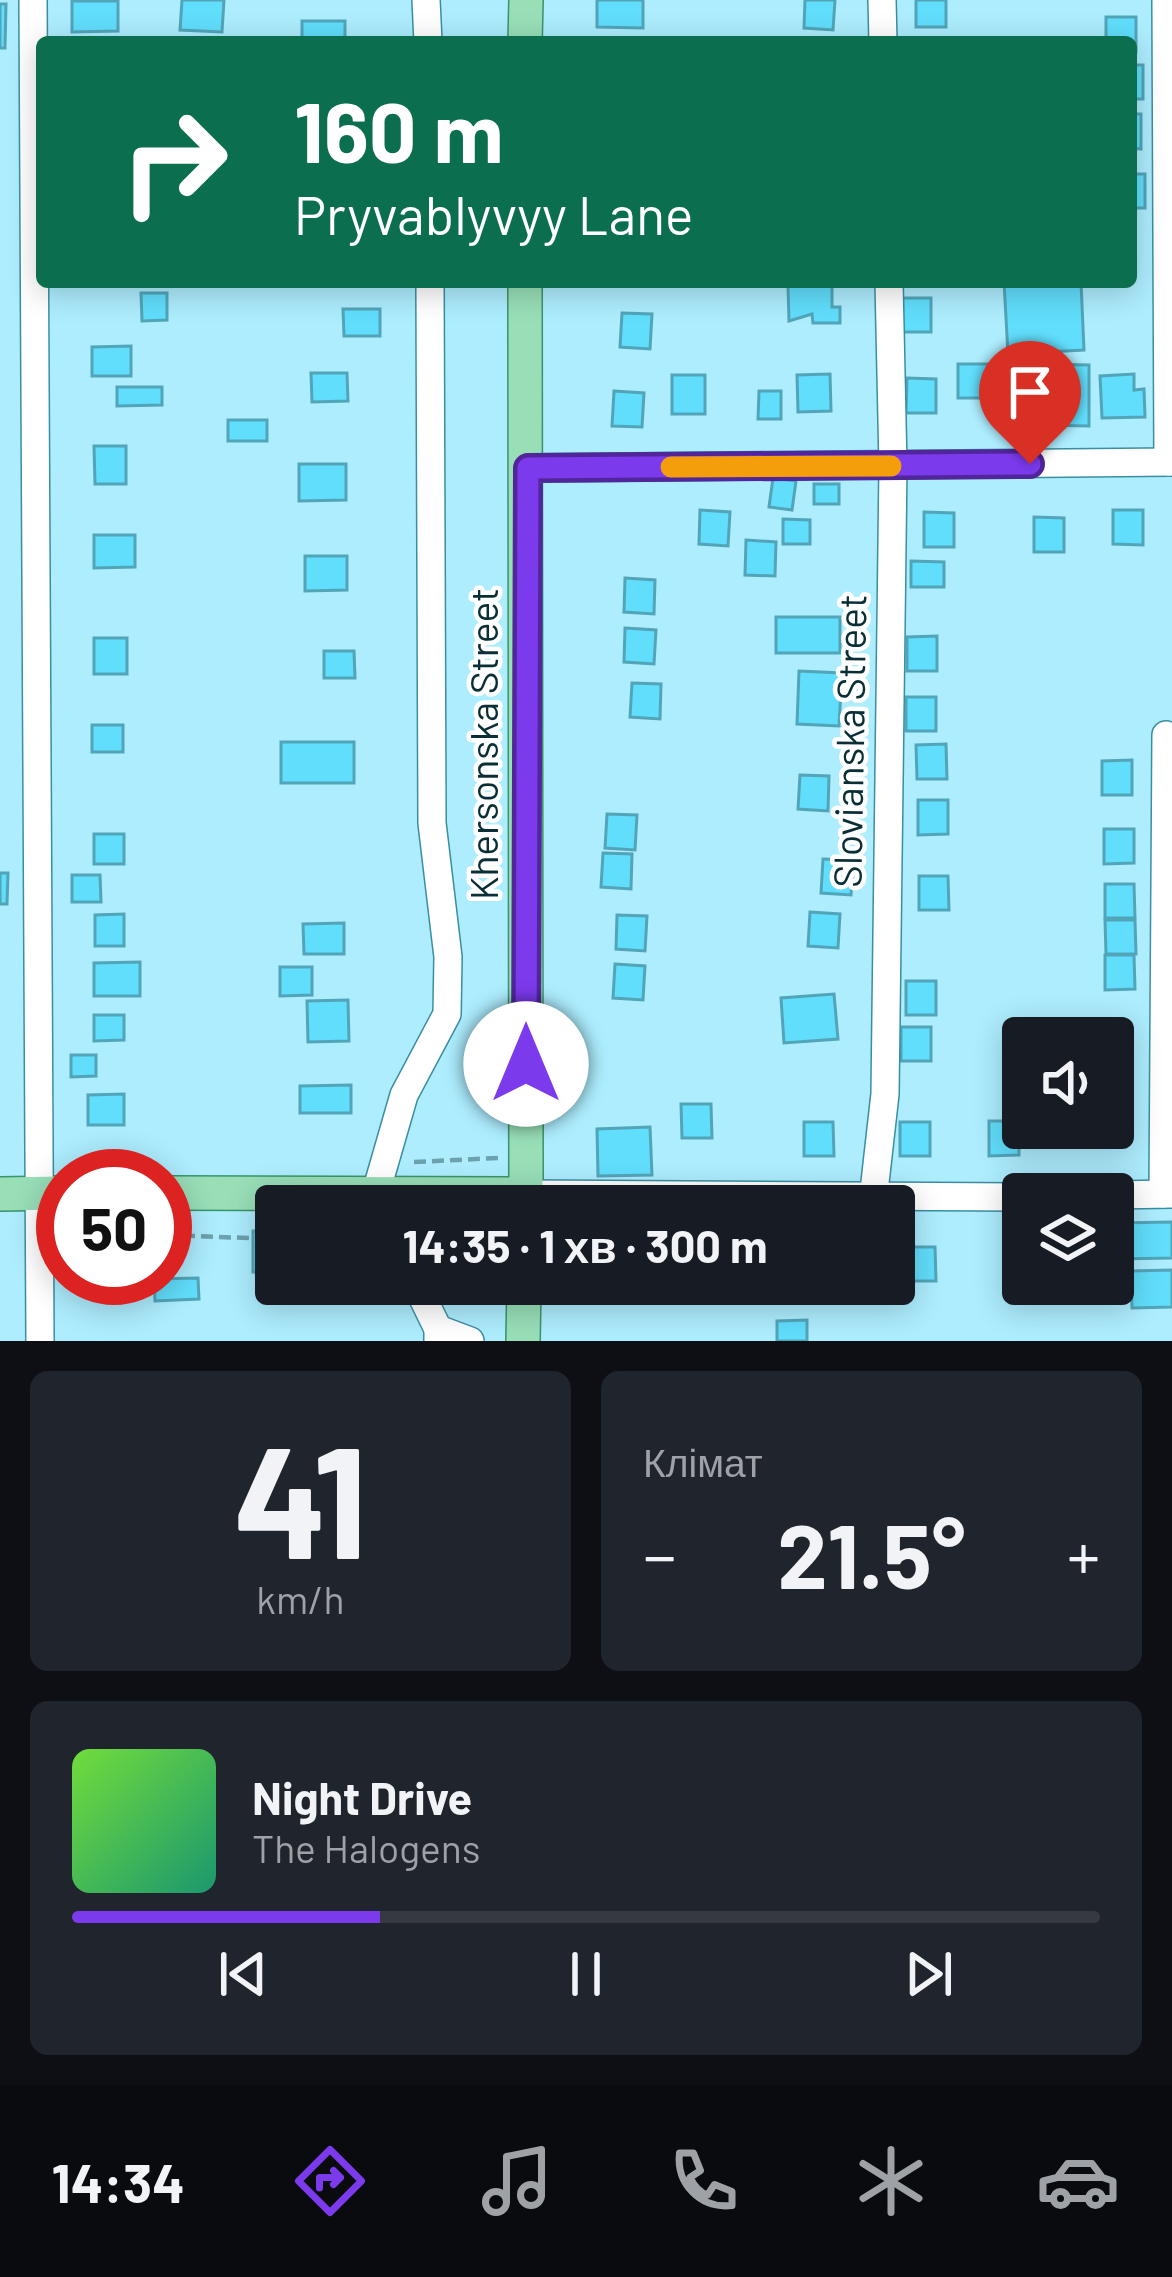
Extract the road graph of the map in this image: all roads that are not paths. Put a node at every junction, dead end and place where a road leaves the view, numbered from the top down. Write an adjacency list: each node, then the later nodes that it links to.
1 (33, 0): 9 (street)
2 (426, 0): 6 (street)
3 (526, 0): 7 (main road)
4 (882, 0): 8 (street)
5 (1166, 0): 14 (street)
6 (428, 36)
7 (525, 36)
8 (883, 36)
9 (36, 125)
10 (39, 288): 18 (street)
11 (430, 288): 19 (street)
12 (525, 288): 16 (main road, Khersonska Street)
13 (889, 288): 15 (street, Slovianska Street)
14 (1170, 462): 15 (street)
15 (893, 466): 16 (street); 21 (street, Slovianska Street)
16 (528, 468): 20 (main road, Khersonska Street)
17 (1166, 735): 25 (street)
18 (51, 1149)
19 (382, 1185)
20 (526, 1185)
21 (875, 1185)
22 (36, 1193): 23 (main road)
23 (0, 1194)
24 (192, 1194): 27 (main road)
25 (1168, 1194): 26 (street)
26 (1134, 1195)
27 (255, 1196)
28 (1002, 1197): 29 (street)
29 (915, 1199)
30 (43, 1305): 34 (street)
31 (425, 1305): 33 (street)
32 (524, 1305): 36 (main road)
33 (438, 1335): 35 (street)
34 (40, 1341)
35 (470, 1341)
36 (523, 1341)

